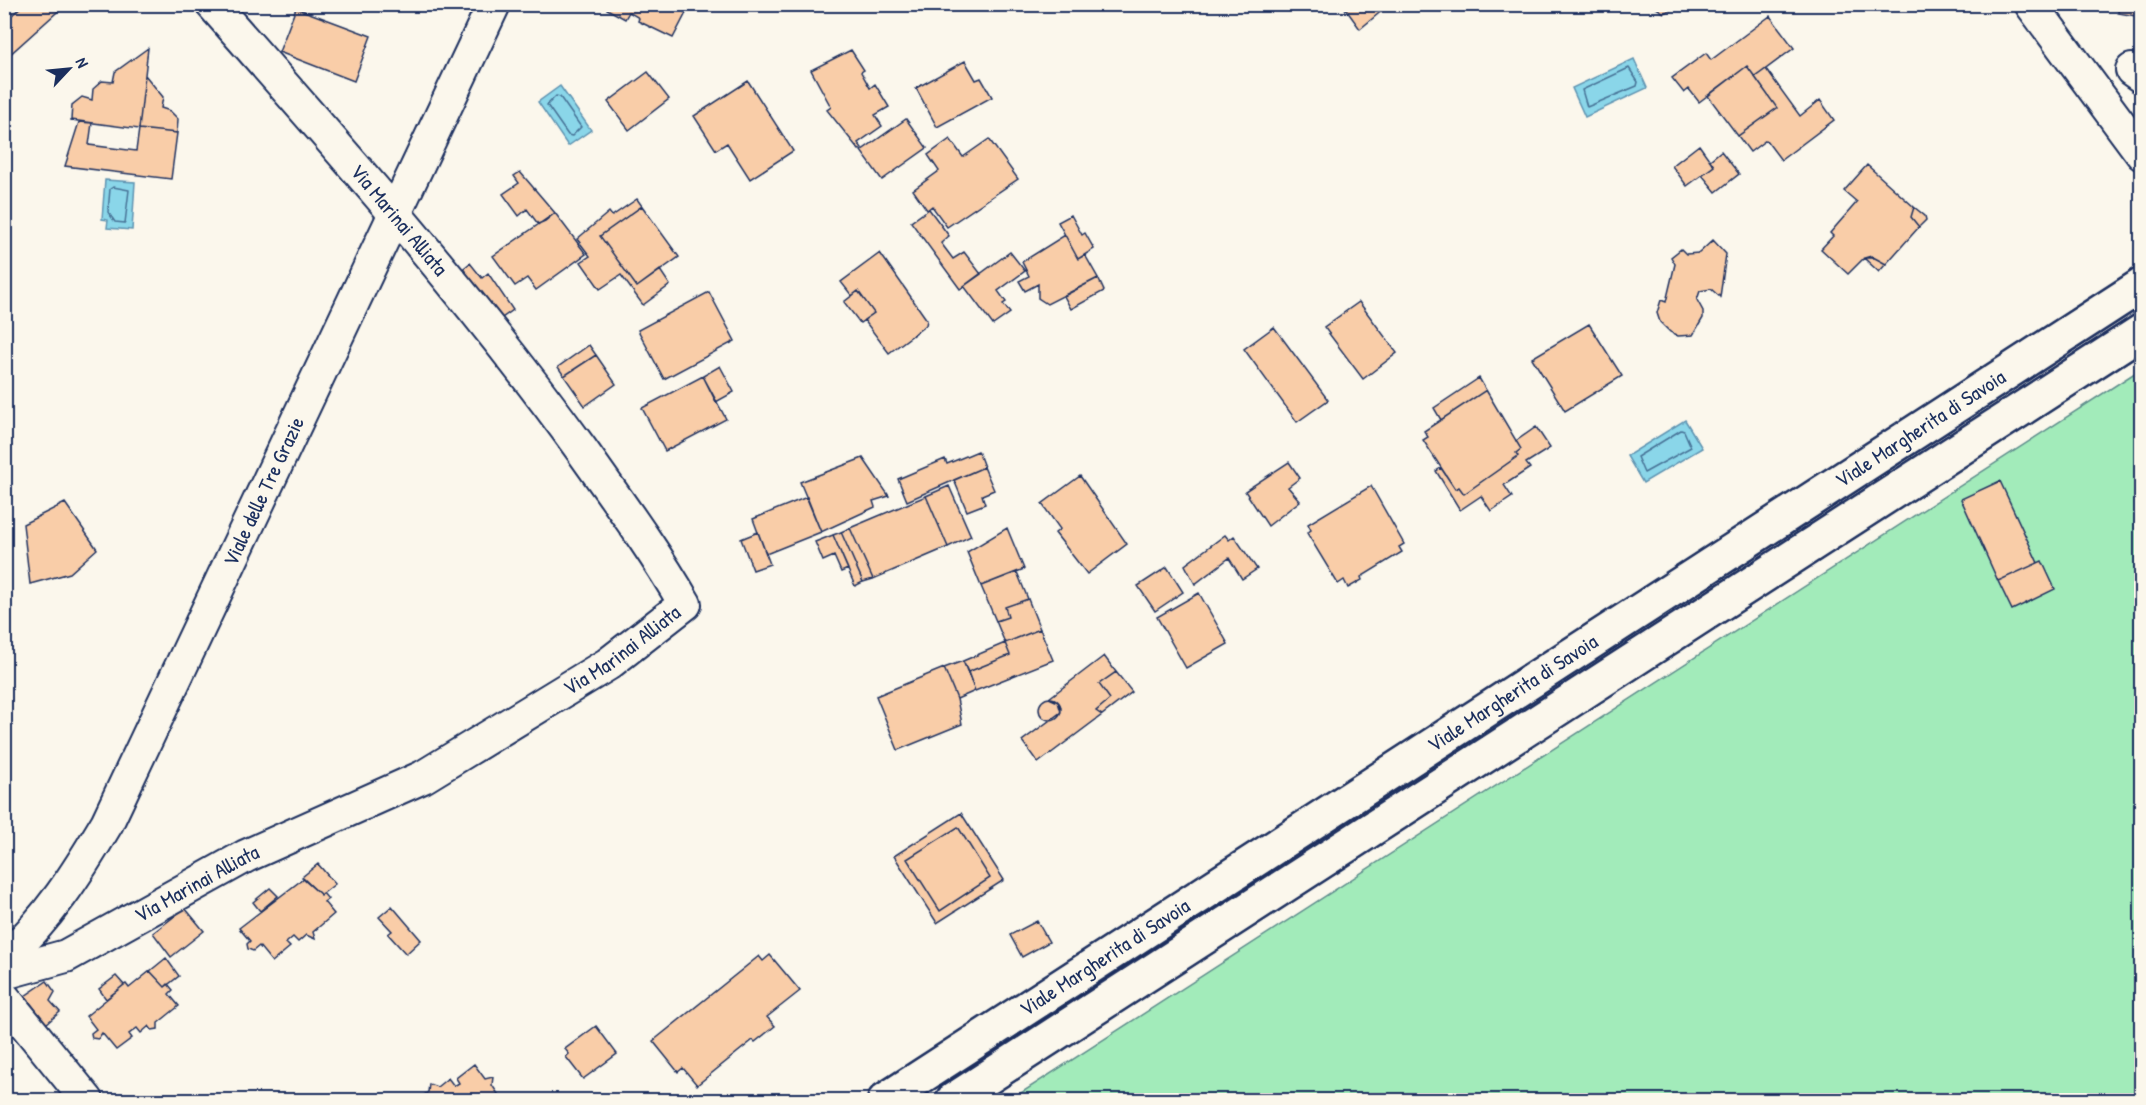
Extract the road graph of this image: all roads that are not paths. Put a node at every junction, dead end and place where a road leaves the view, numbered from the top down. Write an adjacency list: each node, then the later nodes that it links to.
1 (212, 4): 5 (street, Via Marinai Alliata)
2 (494, 4): 5 (street, Viale delle Tre Grazie)
3 (2031, 4): 4 (street)
4 (2142, 154)
5 (394, 212): 8 (street, Viale delle Tre Grazie); 8 (street, Via Marinai Alliata)
6 (2142, 285): 11 (street, Viale Margherita di Savoia)
7 (2142, 331): 12 (street, Viale Margherita di Savoia)
8 (6, 958)
9 (4, 998): 10 (street)
10 (87, 1101)
11 (885, 1101)
12 (953, 1101)

